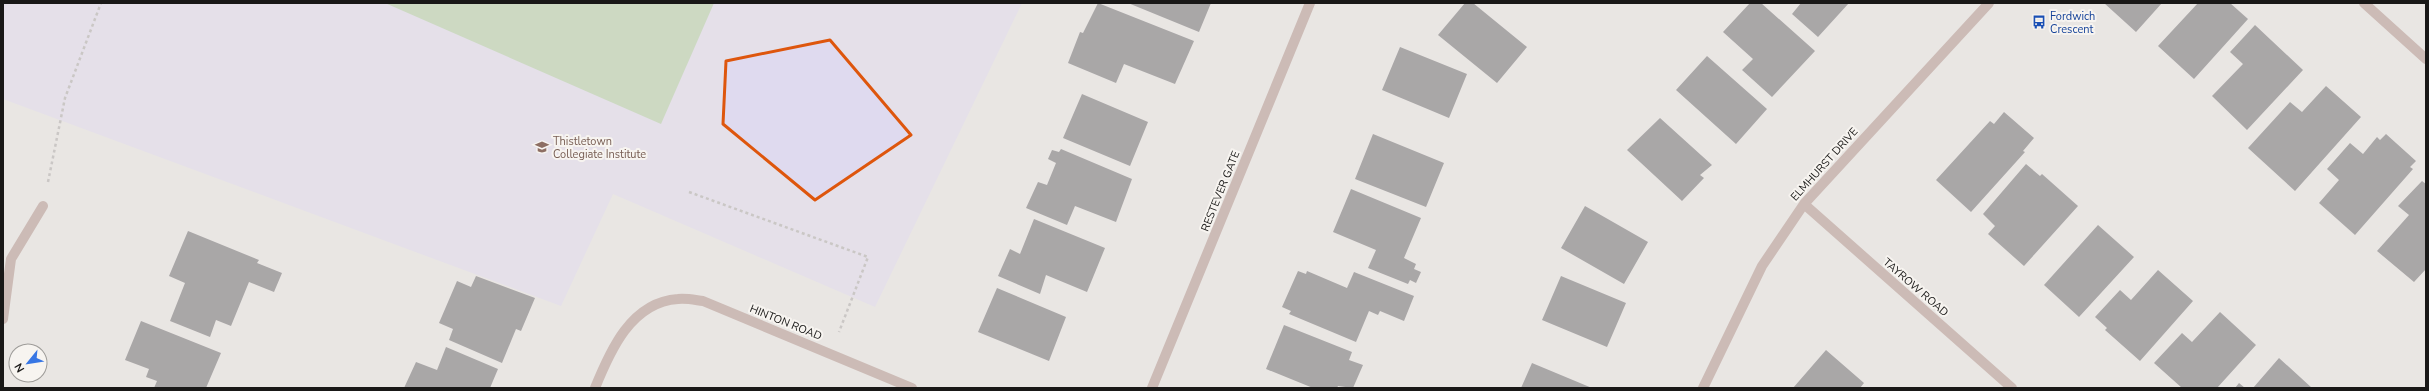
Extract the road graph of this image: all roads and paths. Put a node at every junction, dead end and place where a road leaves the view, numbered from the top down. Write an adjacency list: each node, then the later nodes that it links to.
1 (101, 3): 8 (path)
2 (1310, 3): 13 (street, RESTEVER GATE)
3 (1989, 3): 7 (street, ELMHURST DRIVE)
4 (2364, 3): 5 (street)
5 (2426, 59)
6 (689, 192): 10 (path)
7 (1804, 204): 14 (street, ELMHURST DRIVE); 15 (street, TAYROW ROAD)
8 (43, 206): 9 (street)
9 (3, 319)
10 (830, 354): 11 (street, HINTON ROAD); 12 (street, HINTON ROAD)
11 (595, 388)
12 (912, 388)
13 (1152, 388)
14 (1703, 388)
15 (2012, 388)

